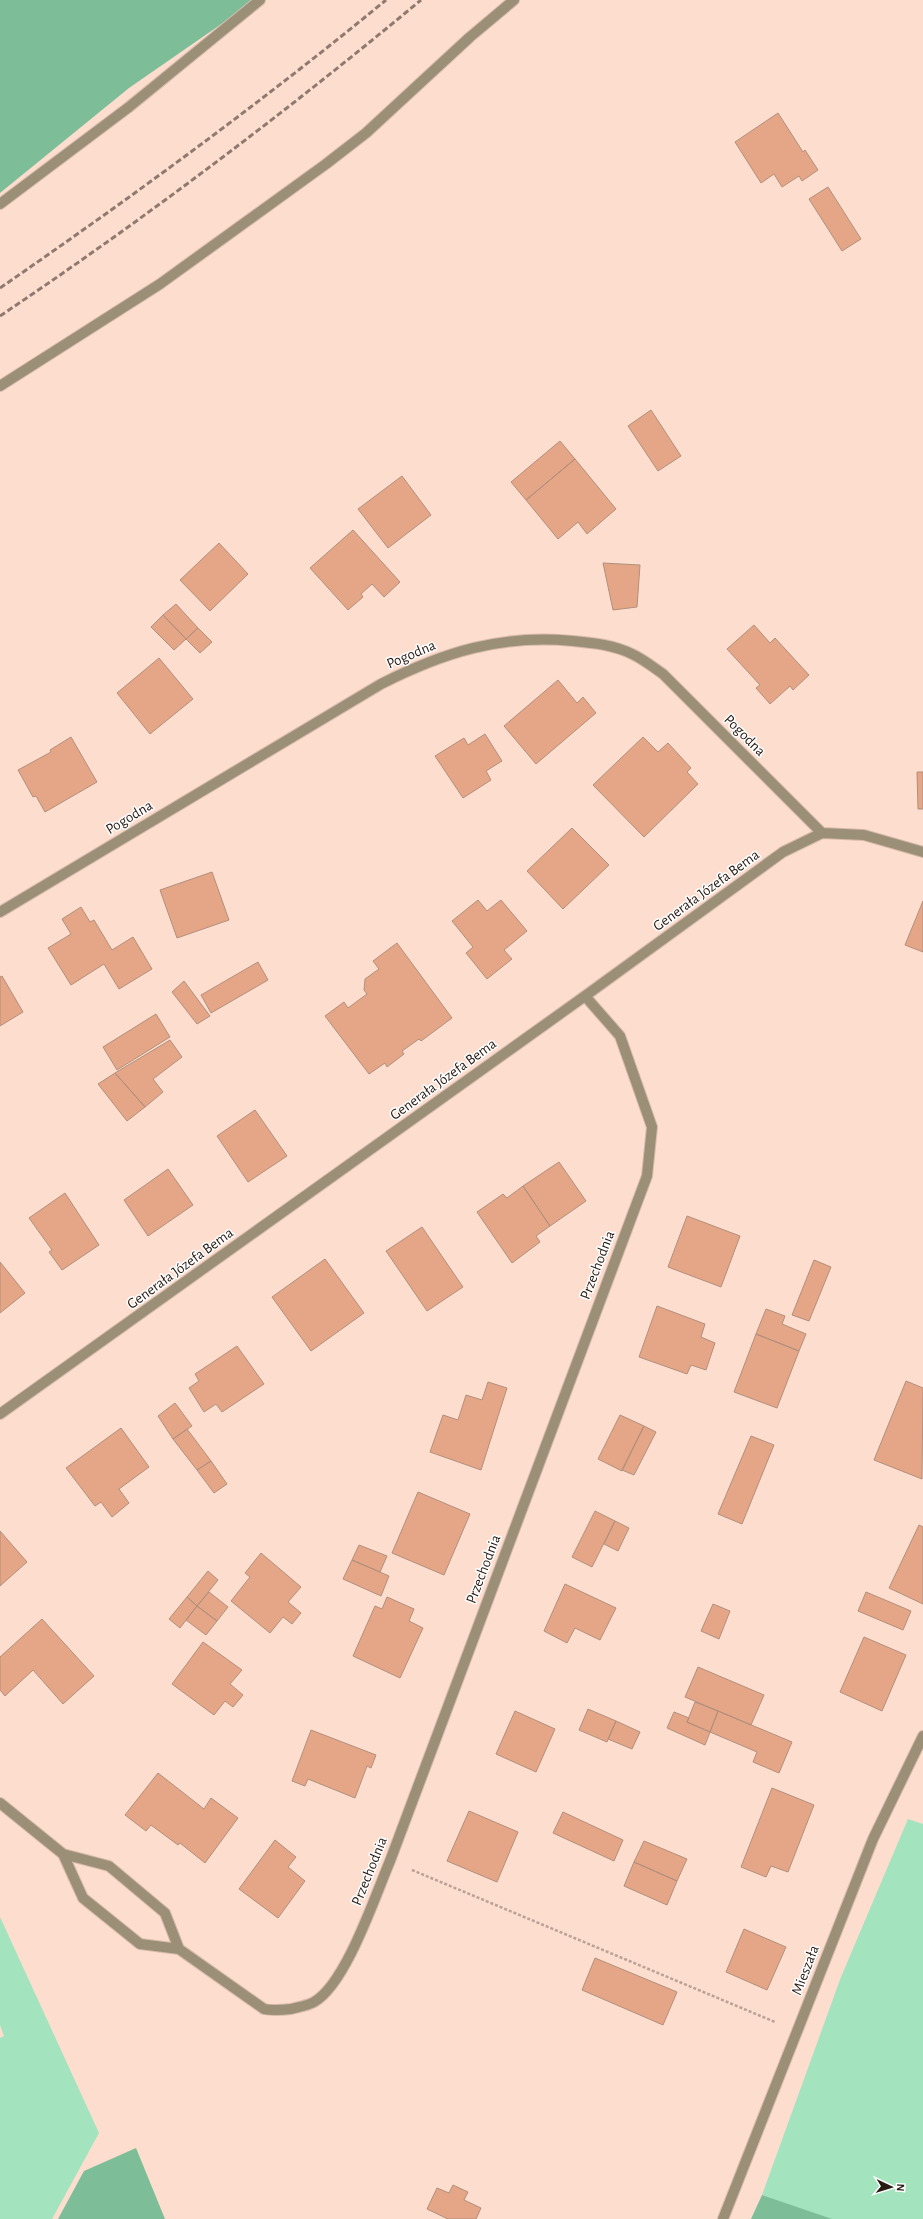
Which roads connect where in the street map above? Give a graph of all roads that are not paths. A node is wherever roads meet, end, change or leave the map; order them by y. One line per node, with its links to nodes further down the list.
1 (260, 0): 3 (street)
2 (514, 0): 4 (street)
3 (0, 204)
4 (0, 386)
5 (822, 832): 6 (street); 7 (street, Pogodna); 8 (street, Generała Józefa Bema)
6 (923, 852)
7 (0, 912)
8 (585, 996): 9 (street, Generała Józefa Bema); 13 (street, Przechodnia)
9 (0, 1414)
10 (923, 1736): 14 (street, Mieszała)
11 (0, 1803): 12 (street, Przechodnia)
12 (62, 1854): 13 (street, Przechodnia); 13 (street, Przechodnia)
13 (180, 1949)
14 (723, 2219)

